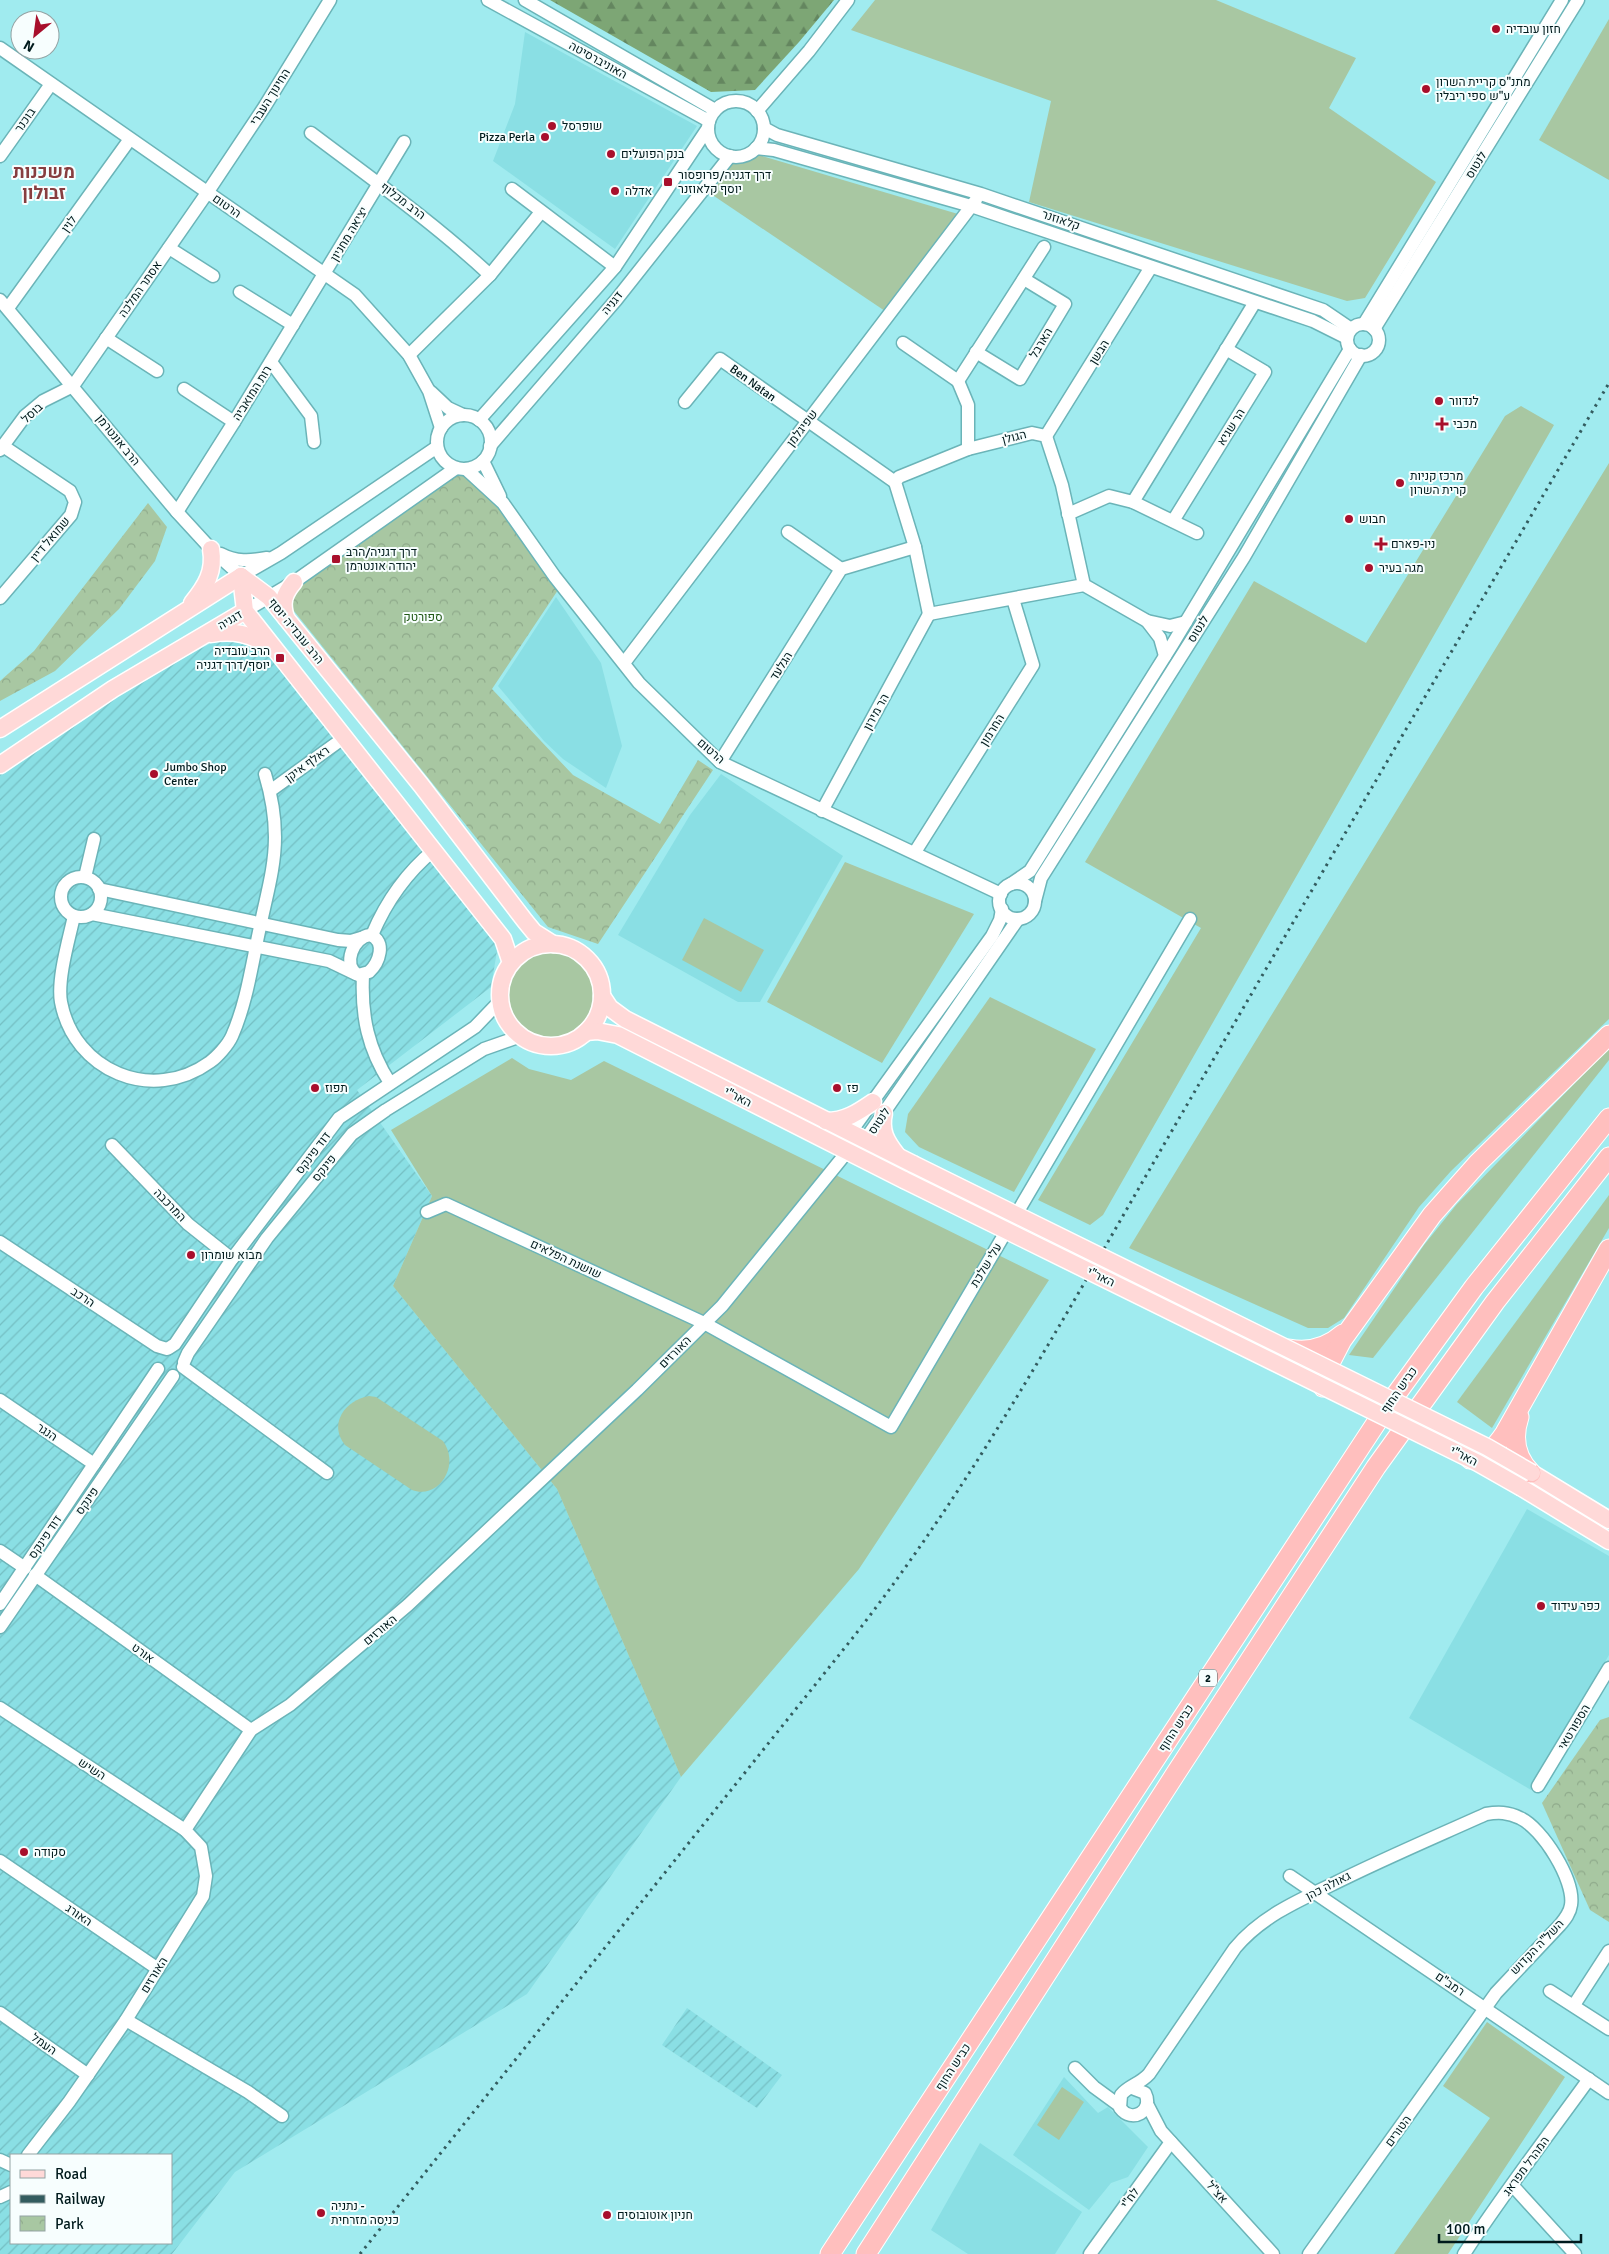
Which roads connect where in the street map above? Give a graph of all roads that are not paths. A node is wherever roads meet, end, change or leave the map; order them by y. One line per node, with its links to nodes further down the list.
1 (330, 0): 20 (street, החינוך העברי)
2 (488, 0): 10 (street, האוניברסיטה)
3 (525, 0): 10 (street, האוניברסיטה)
4 (848, 0): 9 (street)
5 (1562, 0): 36 (street, לנטוס)
6 (1578, 0): 36 (street, לנטוס)
7 (0, 48): 8 (street, הרטום)
8 (50, 84): 13 (street, הרטום); 16 (street, בוכנר)
9 (757, 111): 10 (street); 11 (street)
10 (710, 120): 17 (street); 26 (street, דגניה)
11 (764, 128): 15 (street); 21 (street, קלאוזנר)
12 (311, 133): 18 (street, הרב מכלוף)
13 (130, 139): 20 (street, הרטום); 34 (street, לוין)
14 (404, 142): 18 (street, יציאה מחניון)
15 (756, 148): 17 (street); 22 (street, קלאוזנר)
16 (0, 156)
17 (730, 156): 57 (street, דגניה)
18 (380, 184): 28 (street, יציאה מחניון); 29 (street, הרב מכלוף)
19 (512, 189): 23 (street)
20 (208, 192): 25 (street, אסתר המלכה); 28 (street, הרטום)
21 (981, 194): 22 (street, שפיגלמן); 39 (street, קלאוזנר)
22 (971, 206): 27 (street, קלאוזנר); 53 (street, שפיגלמן)
23 (541, 212): 26 (street); 29 (street)
24 (1044, 247): 31 (street)
25 (169, 248): 30 (street); 37 (street, אסתר המלכה)
26 (614, 266): 51 (street, דגניה)
27 (1150, 267): 33 (street, קלאוזנר); 55 (street, הבשן)
28 (325, 274): 35 (street, רות המואביה); 42 (street, הרטום)
29 (490, 275): 42 (street)
30 (213, 276)
31 (1024, 279): 41 (street); 41 (street, הארבל)
32 (240, 292): 35 (street)
33 (1255, 302): 39 (street, קלאוזנר); 40 (street)
34 (4, 304): 46 (street, הרב אונטרמן)
35 (293, 325): 43 (street, רות המואביה)
36 (1369, 327): 39 (street); 39 (street)
37 (106, 338): 44 (street); 46 (street, אסתר המלכה)
38 (903, 343): 45 (street)
39 (1352, 343): 86 (street, לנטוס); 105 (street, לנטוס)
40 (1226, 349): 64 (street); 68 (street, הר שגיא)
41 (976, 352): 45 (street)
42 (408, 355): 48 (street, הרטום)
43 (271, 362): 52 (street, רות המואביה); 56 (street)
44 (157, 372)
45 (958, 381): 60 (street)
46 (73, 386): 59 (street, בוסל); 66 (street, הרב אונטרמן)
47 (184, 389): 52 (street)
48 (429, 391): 50 (street, הרטום); 54 (street, הרטום)
49 (685, 402): 53 (street, Ben Natan)
50 (463, 415): 51 (street); 54 (street)
51 (479, 420): 57 (street)
52 (234, 422): 66 (street, רות המואביה)
53 (807, 422): 63 (street); 90 (street, שפיגלמן)
54 (441, 428): 58 (street)
55 (1046, 436): 60 (street, הגולן); 67 (street)
56 (314, 442)
57 (490, 446): 61 (street)
58 (437, 447): 62 (street); 73 (street)
59 (2, 448): 79 (street, שמואל דיין)
60 (968, 449): 63 (street, הגולן)
61 (483, 461): 62 (street); 65 (street, הרטום)
62 (461, 469): 65 (street, הרטום); 76 (street, דגניה)
63 (895, 482): 71 (street)
64 (1133, 502): 67 (street); 68 (street)
65 (503, 503): 90 (street, הרטום)
66 (177, 512): 72 (street, הרב אונטרמן)
67 (1068, 514): 77 (street)
68 (1173, 521): 70 (street)
69 (788, 532): 74 (street)
70 (1197, 533)
71 (915, 547): 74 (street); 83 (street)
72 (211, 549): 73 (street); 75 (street, הרב אונטרמן); 81 (main road)
73 (281, 553): 75 (street)
74 (841, 569): 93 (street, הגלעד)
75 (241, 576): 78 (main road, הרב עובדיה יוסף); 81 (main road); 82 (main road)
76 (294, 582): 78 (street, דגניה); 84 (main road)
77 (1084, 585): 80 (street); 85 (street)
78 (269, 597): 82 (street, דגניה); 84 (main road, הרב עובדיה יוסף)
79 (0, 598)
80 (1013, 599): 83 (street); 100 (street, החרמון)
81 (186, 611): 91 (main road)
82 (245, 611): 87 (main road, דגניה); 88 (main road)
83 (929, 614): 97 (street, הר מירון)
84 (286, 618): 113 (main road, הרב עובדיה יוסף)
85 (1146, 621): 86 (street); 89 (street)
86 (1186, 622): 89 (street, לנטוס)
87 (202, 636): 88 (main road); 94 (main road, דגניה)
88 (276, 650): 92 (main road)
89 (1165, 656): 102 (street, לנטוס)
90 (624, 662): 93 (street, הרטום)
91 (0, 729)
92 (345, 737): 96 (street, ראלף איקן); 99 (main road)
93 (720, 762): 97 (street, הרטום)
94 (0, 765)
95 (265, 774): 96 (street)
96 (270, 791): 111 (street)
97 (822, 811): 100 (street, הרטום)
98 (94, 839): 101 (street)
99 (434, 850): 112 (street); 115 (main road)
100 (915, 852): 104 (street, הרטום)
101 (84, 877): 103 (street); 108 (street)
102 (1011, 884): 104 (street); 105 (street)
103 (99, 889): 107 (street); 111 (street)
104 (1001, 894): 106 (street)
105 (1035, 901): 109 (street)
106 (1002, 909): 109 (street); 123 (street, לנטוס)
107 (92, 914): 108 (street); 114 (street)
108 (74, 916): 114 (street)
109 (1018, 919): 123 (street, לנטוס)
110 (1190, 919): 136 (street, עלי שלכת)
111 (260, 924): 112 (street); 114 (street)
112 (366, 937): 116 (street); 116 (street)
113 (553, 944): 115 (main road); 117 (main road)
114 (256, 946): 116 (street)
115 (510, 963): 118 (main road)
116 (360, 975): 122 (street)
117 (602, 996): 119 (main road); 125 (main road, האר"י)
118 (500, 1001): 121 (main road); 122 (street, דוד פינקס)
119 (586, 1032): 121 (main road); 129 (main road, האר"י)
120 (1609, 1035): 137 (highway)
121 (521, 1036): 140 (street, פינקס)
122 (390, 1084): 135 (street, דוד פינקס)
123 (878, 1107): 125 (main road); 126 (street, לנטוס); 127 (street, לנטוס); 131 (main road)
124 (1609, 1118): 190 (highway, כביש החוף / 2)
125 (826, 1120): 126 (main road, האר"י)
126 (850, 1133): 127 (main road, האר"י); 129 (street, לנטוס)
127 (865, 1140): 129 (street, לנטוס); 131 (main road, האר"י)
128 (112, 1145): 135 (street, המרכבה)
129 (847, 1152): 136 (street, האורזים); 143 (main road, האר"י, bridge)
130 (1609, 1157): 191 (highway, כביש החוף / 2)
131 (906, 1160): 139 (main road, האר"י, bridge)
132 (427, 1212): 136 (street, שושנת הפלאים)
133 (0, 1242): 138 (street, הרכב)
134 (1609, 1249): 144 (highway)
135 (232, 1259): 138 (street, דוד פינקס)
136 (704, 1323): 160 (street, האורזים)
137 (1353, 1324): 139 (highway); 143 (highway)
138 (168, 1349): 140 (street); 141 (street)
139 (1289, 1349): 143 (main road, האר"י, bridge)
140 (183, 1364): 142 (street); 149 (street)
141 (158, 1369): 142 (street); 148 (street, דוד פינקס)
142 (173, 1376): 155 (street, פינקס)
143 (1325, 1377): 146 (main road, האר"י, bridge); 147 (main road, האר"י, bridge)
144 (1525, 1399): 146 (highway); 150 (highway)
145 (0, 1400): 148 (street, הנגר)
146 (1491, 1449): 147 (highway); 150 (main road, האר"י, bridge)
147 (1470, 1458): 150 (main road, האר"י, bridge)
148 (94, 1464): 154 (street, דוד פינקס)
149 (327, 1474)
150 (1529, 1478): 151 (main road, האר"י); 152 (main road, האר"י)
151 (1609, 1520)
152 (1609, 1541)
153 (0, 1551): 154 (street)
154 (24, 1568): 156 (street, דוד פינקס)
155 (35, 1575): 157 (street, פינקס); 160 (street, אורט)
156 (0, 1604)
157 (0, 1627)
158 (1609, 1668): 161 (street, הספורטאי)
159 (0, 1708): 162 (street, השיש)
160 (251, 1730): 162 (street, האורזים)
161 (1538, 1786)
162 (185, 1830): 168 (street, האורזים)
163 (1553, 1854): 166 (street, גאולה כהן); 171 (street, השל"ה הקדוש)
164 (0, 1861): 168 (street, האורג)
165 (1290, 1876): 166 (street, רמב"ם)
166 (1314, 1893): 171 (street, רמב"ם); 175 (street, גאולה כהן)
167 (1609, 1951): 170 (street)
168 (158, 1969): 173 (street, האורזים)
169 (1550, 1991): 170 (street)
170 (1574, 2005): 174 (street)
171 (1486, 2009): 178 (street, רמב"ם); 194 (street, הטורים)
172 (0, 2013): 177 (street, העמל)
173 (126, 2020): 177 (street, האורזים); 184 (street)
174 (1609, 2029)
175 (1153, 2067): 179 (street, גאולה כהן); 182 (street, גאולה כהן)
176 (1075, 2068): 180 (street)
177 (88, 2075): 188 (street, האורזים)
178 (1589, 2079): 181 (street, רמב"ם); 189 (street, המהרל מפראג)
179 (1128, 2089): 180 (street); 182 (street); 183 (street)
180 (1102, 2092): 183 (street)
181 (1609, 2093)
182 (1147, 2101): 185 (street); 186 (street, אצ"ל)
183 (1120, 2106): 185 (street)
184 (282, 2116)
185 (1132, 2116): 186 (street, אצ"ל)
186 (1161, 2130): 187 (street, אצ"ל)
187 (1171, 2142): 192 (street, לח"י); 193 (street, אצ"ל)
188 (29, 2154)
189 (1513, 2186): 195 (street, המהרל מפראג); 196 (street)
190 (830, 2254)
191 (866, 2254)
192 (1090, 2254)
193 (1273, 2254)
194 (1309, 2254)
195 (1464, 2254)
196 (1575, 2254)

